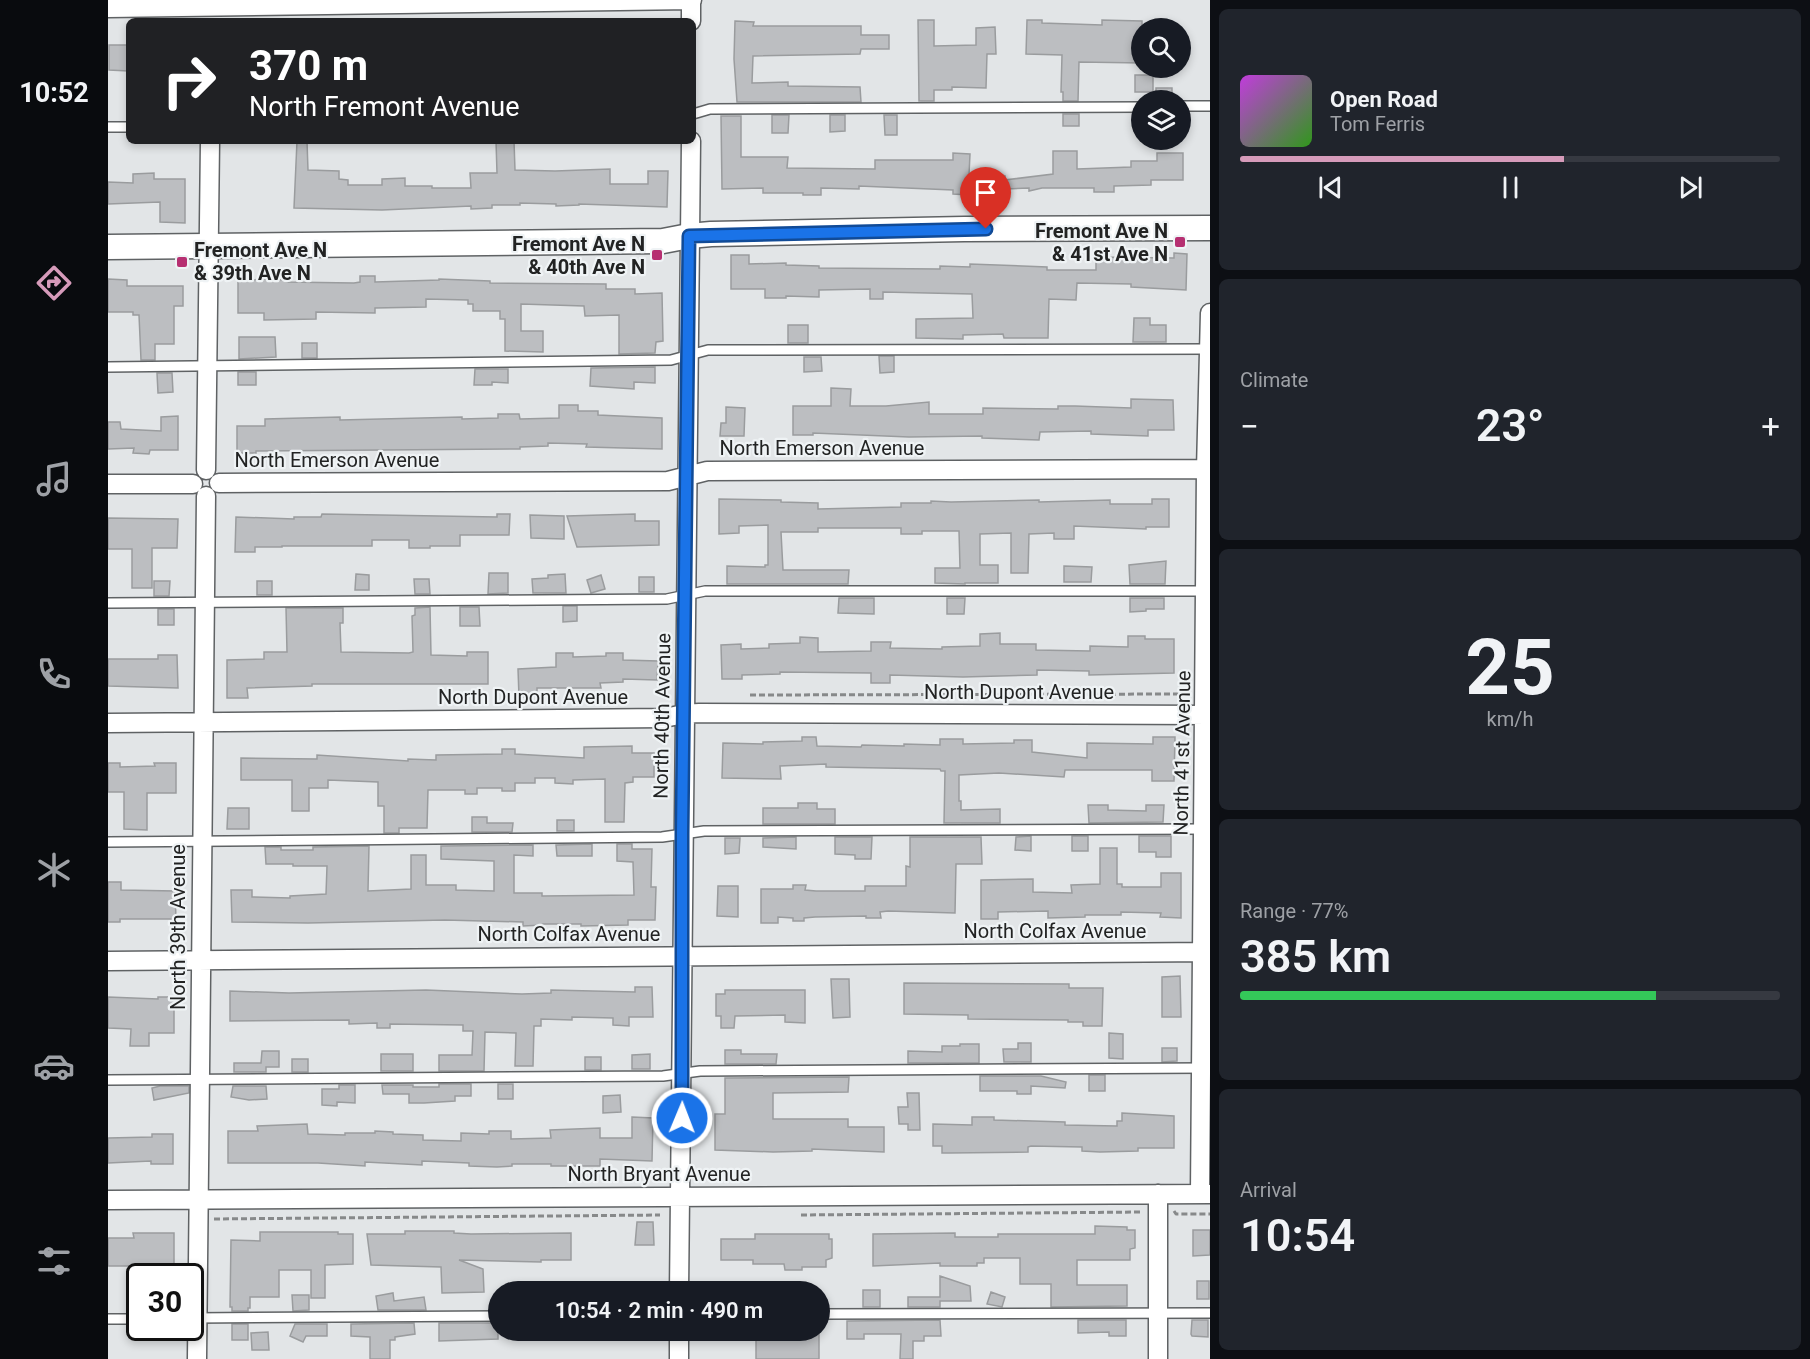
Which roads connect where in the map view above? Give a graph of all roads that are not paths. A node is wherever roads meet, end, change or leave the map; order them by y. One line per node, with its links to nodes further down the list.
1 (691, 0): 3 (street); 4 (street)
2 (108, 8): 3 (street)
3 (211, 9)
4 (691, 18)
5 (1191, 106): 6 (lane)
6 (1210, 106)
7 (1131, 107): 8 (lane)
8 (696, 113)
9 (108, 127): 10 (lane)
10 (126, 127)
11 (210, 144): 15 (street)
12 (691, 144): 14 (street, North 40th Avenue)
13 (1210, 228): 14 (street)
14 (689, 236): 15 (street); 19 (street, North 40th Avenue)
15 (208, 246): 16 (street); 20 (street)
16 (108, 247)
17 (1210, 313): 18 (street, North 41st Avenue)
18 (1210, 349): 19 (lane); 22 (street, North 41st Avenue)
19 (688, 355): 20 (lane); 24 (street, North 40th Avenue)
20 (207, 365): 21 (lane); 23 (street)
21 (108, 367)
22 (1208, 469): 24 (street, North Emerson Avenue); 28 (street, North 41st Avenue)
23 (206, 470): 25 (street); 27 (street)
24 (687, 476): 25 (street, North Emerson Avenue); 29 (street, North 40th Avenue)
25 (219, 483): 27 (street)
26 (108, 484): 27 (street)
27 (199, 490): 30 (street, North 39th Avenue)
28 (1206, 591): 29 (lane); 32 (street, North 41st Avenue)
29 (686, 595): 30 (lane); 33 (street, North 40th Avenue)
30 (203, 602): 31 (lane); 35 (street, North 39th Avenue)
31 (108, 603)
32 (1208, 666): 34 (street, North 41st Avenue)
33 (684, 714): 34 (street, North Dupont Avenue); 35 (street, North Dupont Avenue); 38 (street, North 40th Avenue)
34 (1207, 715): 37 (street, North 41st Avenue)
35 (202, 722): 36 (street, North Dupont Avenue); 40 (street, North 39th Avenue)
36 (108, 723)
37 (1207, 829): 38 (lane); 41 (street, North 41st Avenue)
38 (682, 834): 40 (lane); 42 (street, North 40th Avenue)
39 (108, 842): 40 (lane)
40 (201, 842): 43 (street, North 39th Avenue)
41 (1206, 952): 42 (street, North Colfax Avenue); 45 (street, North 41st Avenue)
42 (682, 956): 43 (street, North Colfax Avenue); 46 (street, North 40th Avenue)
43 (200, 960): 44 (street, North Colfax Avenue); 47 (street, North 39th Avenue)
44 (108, 961)
45 (1205, 1068): 46 (lane); 50 (street, North 41st Avenue)
46 (682, 1074): 47 (lane); 51 (street, North 40th Avenue)
47 (200, 1079): 48 (lane); 52 (street, North 39th Avenue)
48 (108, 1080)
49 (1158, 1194): 50 (street, North Bryant Avenue); 51 (street, North Bryant Avenue); 56 (street)
50 (1205, 1194)
51 (680, 1196): 52 (street, North Bryant Avenue); 55 (street, North 40th Avenue)
52 (200, 1199): 53 (street, North Bryant Avenue); 54 (street, North 39th Avenue)
53 (108, 1200)
54 (197, 1263)
55 (679, 1281)
56 (1159, 1313): 57 (lane); 58 (lane); 67 (street)
57 (1210, 1313)
58 (830, 1314)
59 (488, 1316): 60 (lane)
60 (204, 1318)
61 (108, 1319): 62 (lane)
62 (126, 1319)
63 (196, 1341): 65 (street, North 39th Avenue)
64 (679, 1341): 66 (street)
65 (197, 1359)
66 (679, 1359)
67 (1158, 1359)

